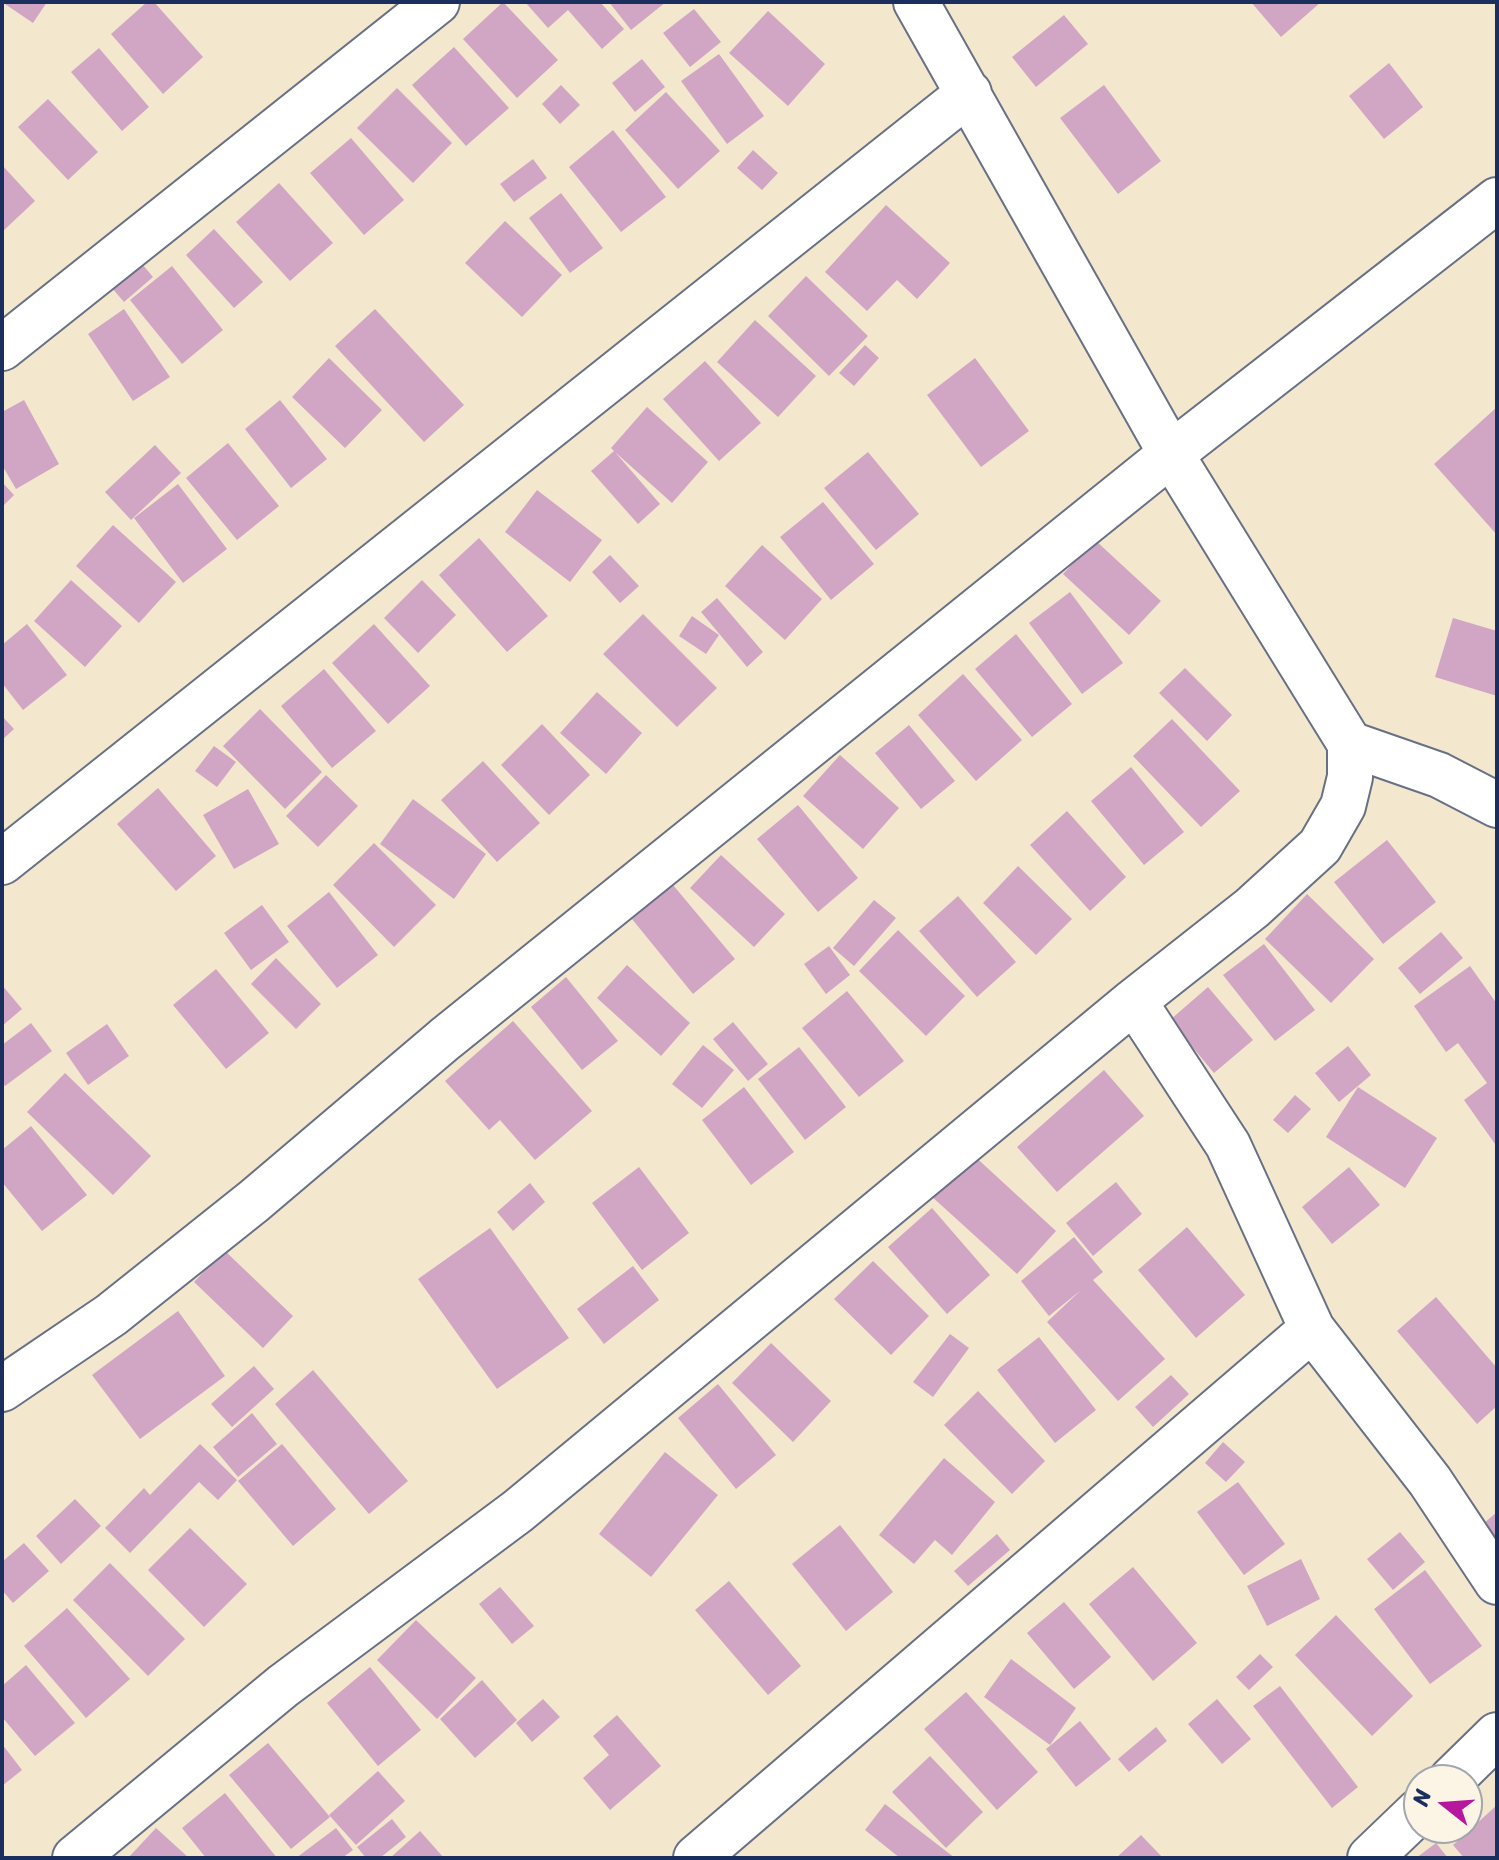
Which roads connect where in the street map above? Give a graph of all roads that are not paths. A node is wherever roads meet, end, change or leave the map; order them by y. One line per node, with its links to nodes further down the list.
1 (437, 2): 5 (street)
2 (916, 2): 3 (street)
3 (969, 93): 6 (street); 9 (street)
4 (1497, 200): 6 (street)
5 (2, 348)
6 (1171, 454): 7 (street); 12 (street)
7 (1350, 744): 8 (street); 10 (street)
8 (1497, 805)
9 (2, 862)
10 (1134, 1001): 11 (street); 17 (street)
11 (1312, 1329): 13 (street); 18 (street)
12 (2, 1389)
13 (1497, 1582)
14 (1497, 1735): 15 (street)
15 (1467, 1764)
16 (1403, 1826): 19 (street)
17 (75, 1858)
18 (696, 1858)
19 (1370, 1858)

